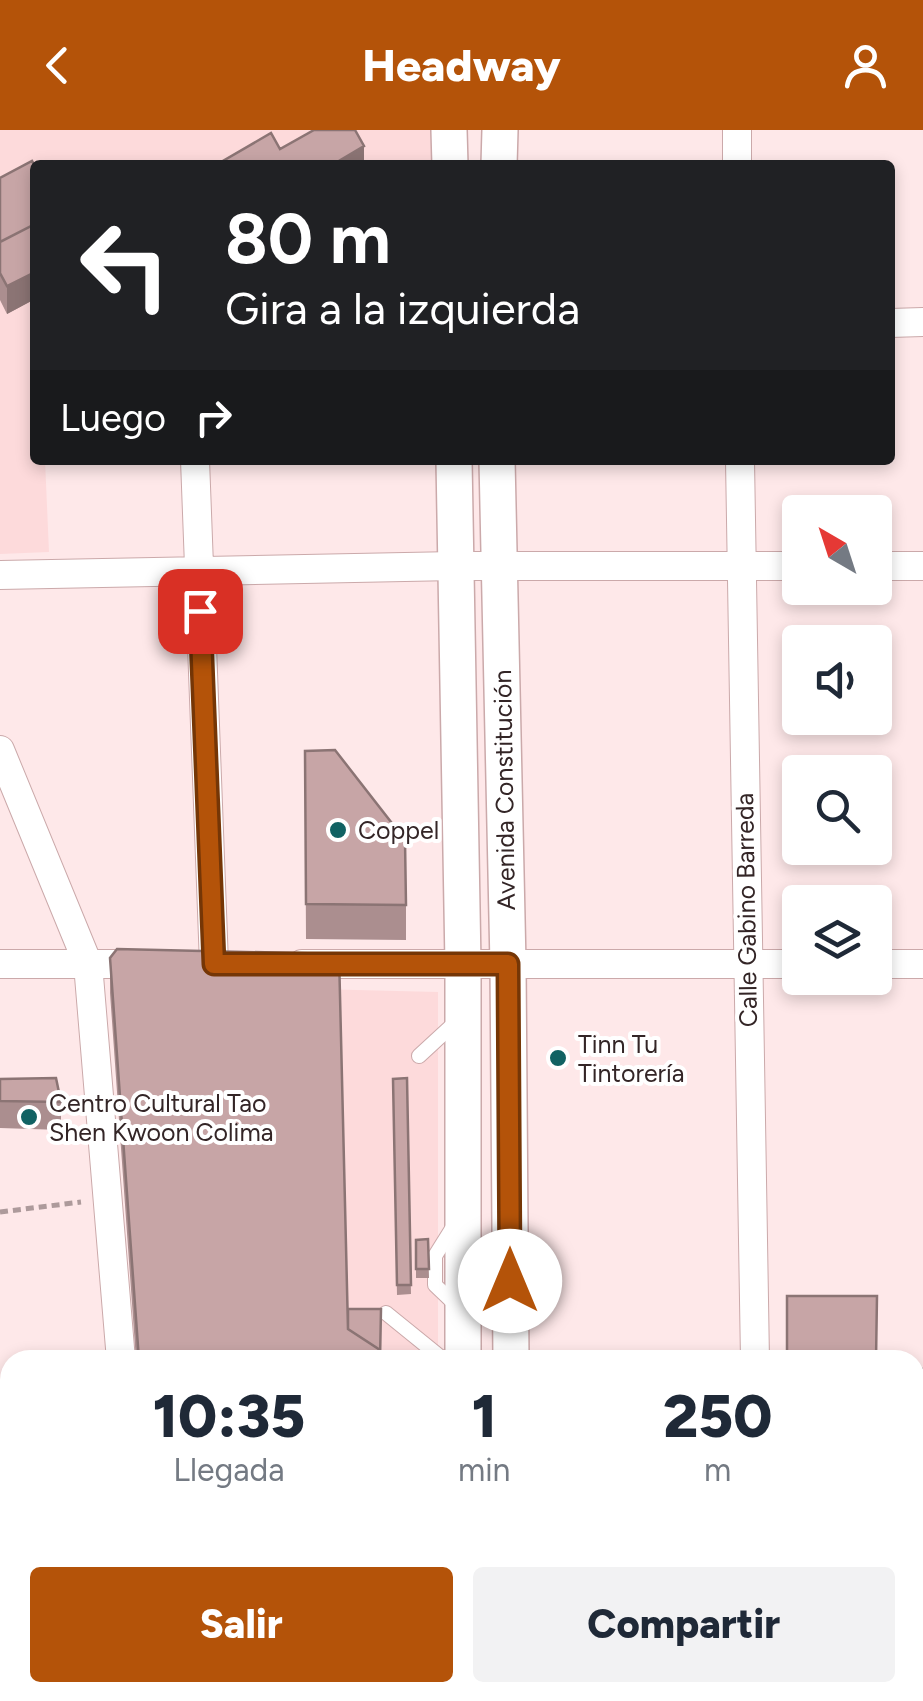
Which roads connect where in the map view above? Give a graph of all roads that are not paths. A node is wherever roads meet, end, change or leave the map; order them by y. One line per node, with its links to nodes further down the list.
1 (449, 130): 4 (street)
2 (500, 130): 5 (street)
3 (737, 130): 6 (street)
4 (450, 160)
5 (500, 160)
6 (737, 160)
7 (923, 322): 8 (street)
8 (895, 323)
9 (195, 465): 19 (street)
10 (454, 465): 13 (street, Avenida Constitución)
11 (497, 465): 14 (street, Avenida Constitución)
12 (740, 465): 15 (street, Calle Gabino Barreda)
13 (456, 566): 14 (street); 19 (street); 25 (street, Avenida Constitución)
14 (498, 566): 15 (street); 26 (street, Avenida Constitución)
15 (742, 566): 16 (street); 27 (street, Calle Gabino Barreda)
16 (782, 566)
17 (892, 566): 18 (street)
18 (923, 566)
19 (199, 572): 20 (street); 23 (street)
20 (0, 575)
21 (0, 750): 23 (street)
22 (0, 964): 23 (street)
23 (88, 964): 34 (street)
24 (271, 964): 25 (street)
25 (462, 964): 26 (street); 31 (street, Avenida Constitución)
26 (508, 964): 27 (street); 37 (street, Avenida Constitución)
27 (746, 964): 28 (street); 38 (street, Calle Gabino Barreda)
28 (782, 964)
29 (892, 964): 30 (street)
30 (923, 964)
31 (462, 1016): 32 (lane); 36 (street, Avenida Constitución)
32 (419, 1056)
33 (386, 1313): 35 (lane)
34 (120, 1350)
35 (432, 1350)
36 (463, 1350)
37 (511, 1350)
38 (756, 1350)

